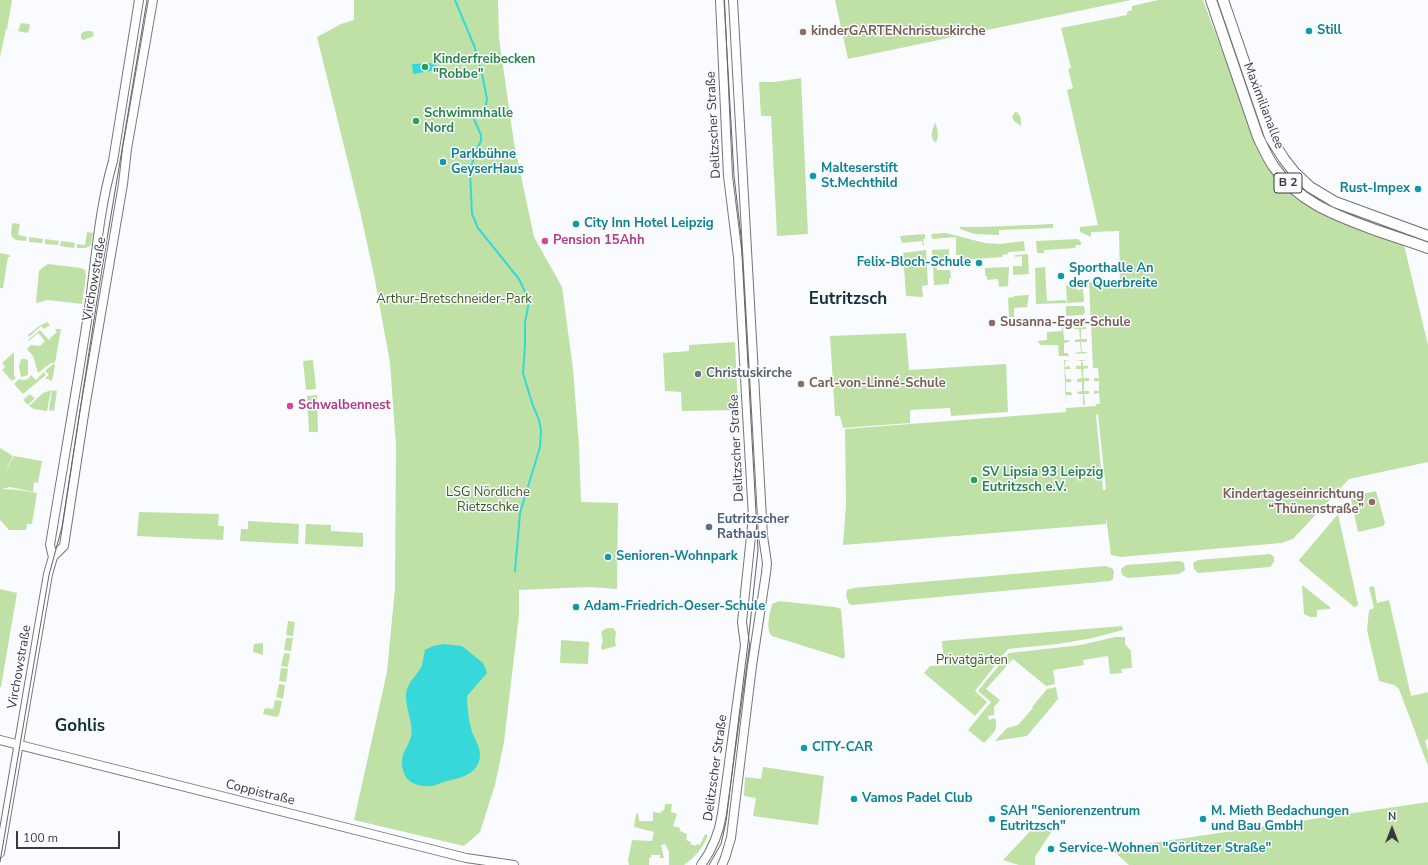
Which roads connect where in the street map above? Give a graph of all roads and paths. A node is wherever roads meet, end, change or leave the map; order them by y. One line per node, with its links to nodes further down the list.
1 (139, 0): 9 (main road, Virchowstraße)
2 (152, 0): 9 (main road, Virchowstraße)
3 (720, 0): 14 (main road, Delitzscher Straße)
4 (733, 0): 15 (main road, Delitzscher Straße)
5 (1211, 0): 8 (highway, Maximilianallee / B 2)
6 (1223, 0): 7 (highway, Maximilianallee / B 2)
7 (1428, 236)
8 (1428, 248)
9 (53, 557): 11 (main road, Virchowstraße)
10 (0, 740): 11 (main road, Coppistraße)
11 (18, 745): 12 (main road, Virchowstraße); 13 (main road, Coppistraße)
12 (0, 853)
13 (514, 865)
14 (701, 865)
15 (722, 865)

